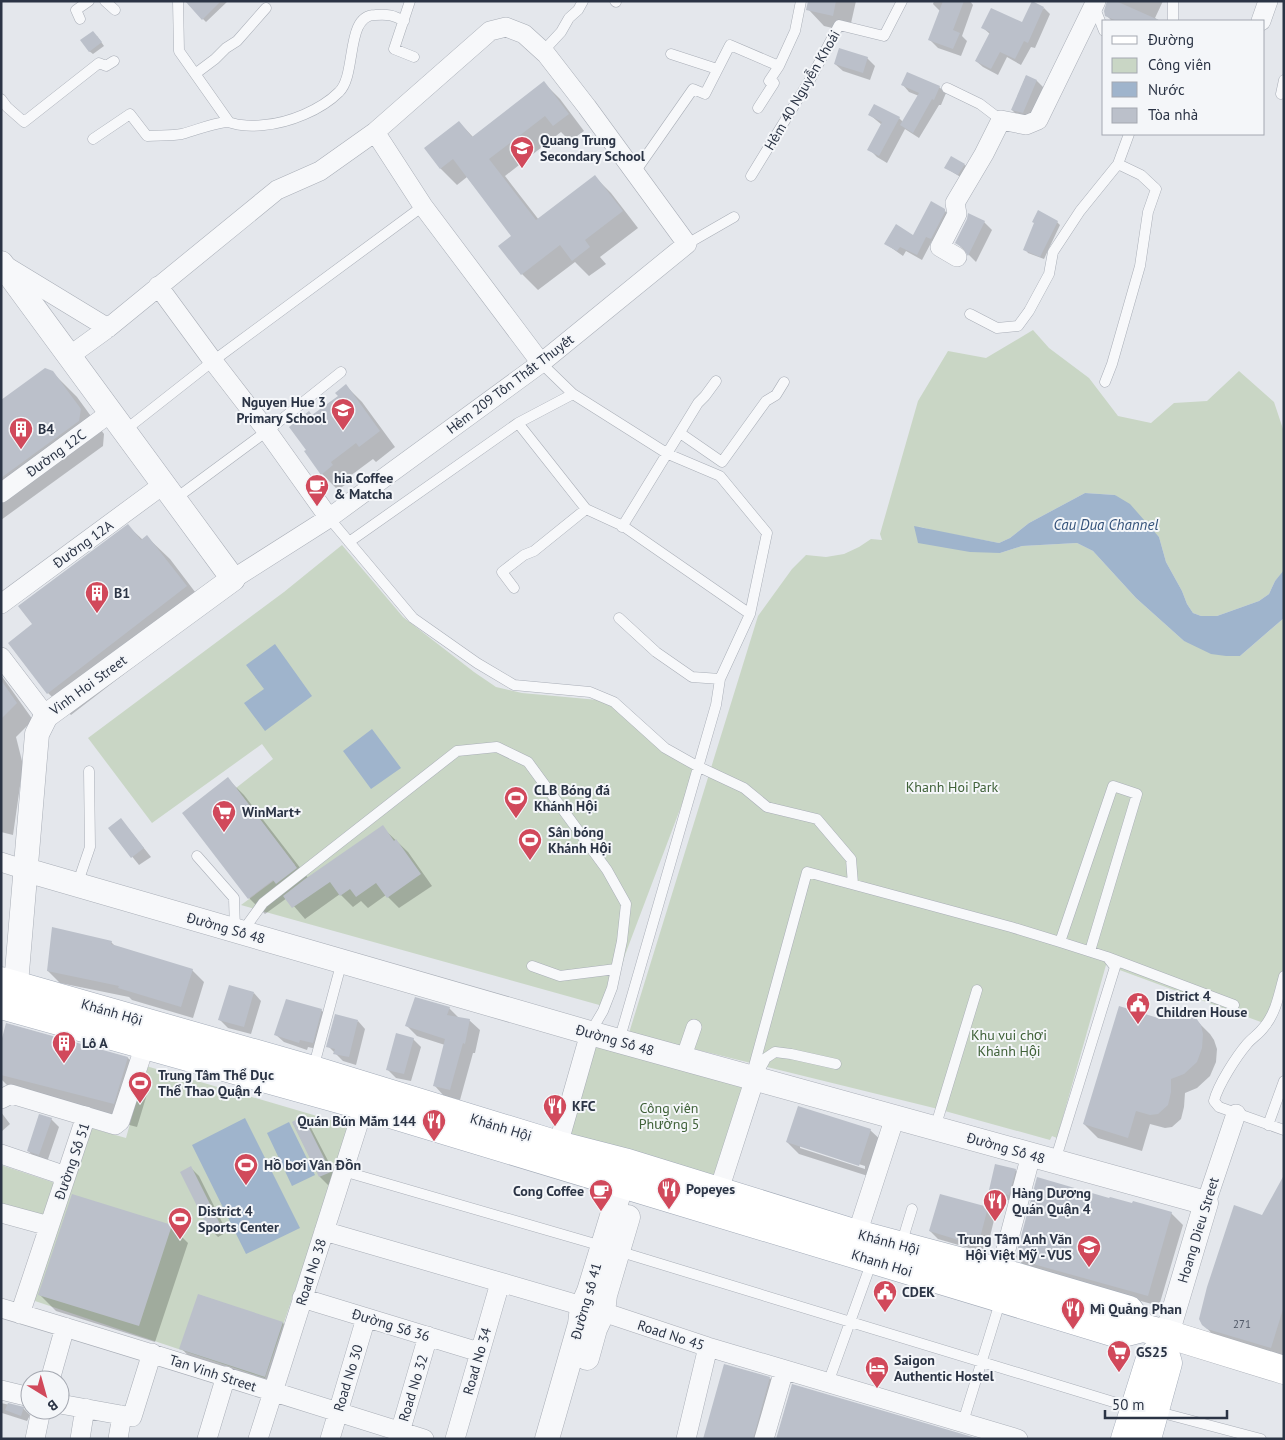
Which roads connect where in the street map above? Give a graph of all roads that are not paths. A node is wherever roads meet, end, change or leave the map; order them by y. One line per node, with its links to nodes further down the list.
1 (89, 1): 13 (lane)
2 (105, 1): 12 (lane)
3 (178, 1): 24 (lane)
4 (410, 1): 16 (lane)
5 (583, 1): 18 (lane)
6 (801, 1): 22 (lane)
7 (902, 1): 37 (lane, Hẻm 40 Nguyễn Khoái)
8 (1173, 1): 14 (lane)
9 (1268, 1): 15 (street)
10 (1095, 4): 17 (lane); 30 (street)
11 (266, 8): 24 (lane)
12 (115, 10)
13 (80, 19)
14 (1173, 20)
15 (1261, 20)
16 (404, 21): 20 (lane); 31 (lane)
17 (1102, 25)
18 (546, 54): 32 (street); 36 (street)
19 (671, 54): 23 (lane)
20 (414, 57)
21 (114, 61): 28 (lane)
22 (779, 66): 23 (lane); 29 (lane)
23 (717, 69): 36 (lane)
24 (195, 74): 31 (lane)
25 (1284, 80): 27 (lane)
26 (948, 88): 30 (lane)
27 (1281, 94)
28 (1, 99)
29 (758, 108)
30 (1001, 120): 41 (street)
31 (229, 122): 34 (lane)
32 (374, 132): 38 (street); 43 (street)
33 (1129, 135): 35 (lane)
34 (93, 139)
35 (1118, 164): 44 (lane); 52 (lane)
36 (635, 172): 40 (street)
37 (751, 176)
38 (423, 206): 47 (lane); 48 (street)
39 (734, 216): 40 (lane)
40 (687, 244): 48 (street, Hẻm 209 Tôn Thất Thuyết)
41 (957, 257)
42 (1, 264): 45 (street); 46 (street)
43 (158, 286): 45 (street); 47 (street)
44 (970, 314)
45 (108, 328): 46 (street)
46 (68, 357): 54 (street)
47 (213, 361): 56 (street); 57 (lane)
48 (541, 363): 53 (lane); 63 (street, Hẻm 209 Tôn Thất Thuyết)
49 (341, 372): 56 (lane)
50 (716, 381): 58 (lane)
51 (784, 382): 58 (lane)
52 (1105, 382)
53 (572, 394): 55 (lane); 59 (lane)
54 (110, 413): 57 (street); 61 (street, Đường 12C)
55 (518, 423): 62 (lane); 65 (lane)
56 (267, 431): 60 (lane); 63 (street)
57 (124, 432): 60 (street)
58 (680, 433): 59 (lane)
59 (668, 454): 64 (lane); 69 (lane)
60 (169, 492): 66 (street); 68 (street, Đường 12A)
61 (1, 493)
62 (586, 509): 64 (lane); 67 (lane)
63 (329, 518): 65 (lane); 66 (street, Vinh Hoi Street)
64 (622, 526): 69 (lane)
65 (349, 542): 74 (lane)
66 (233, 579): 73 (street, Vinh Hoi Street)
67 (514, 588)
68 (1, 604)
69 (750, 614): 72 (lane)
70 (620, 618): 72 (lane)
71 (1, 657): 73 (street)
72 (720, 679): 74 (lane)
73 (46, 716): 78 (street, Vinh Hoi Street)
74 (697, 766): 80 (lane); 94 (lane)
75 (89, 771): 79 (lane)
76 (197, 856): 81 (lane)
77 (1, 862): 78 (street)
78 (26, 870): 79 (street, Đường Số 48); 89 (street, Vinh Hoi Street)
79 (76, 884): 81 (street, Đường Số 48)
80 (853, 884): 82 (lane); 99 (lane)
81 (239, 931): 85 (street, Đường Số 48); 87 (lane)
82 (1060, 942): 83 (lane); 83 (lane)
83 (1090, 951): 84 (lane)
84 (1107, 958): 91 (lane); 112 (lane)
85 (342, 961): 93 (street, Đường Số 48); 98 (lane)
86 (532, 966): 87 (lane)
87 (616, 968): 93 (lane)
88 (1284, 976): 103 (lane)
89 (6, 990): 95 (main road, Khánh Hội); 98 (main road, Khánh Hội)
90 (977, 990): 107 (lane)
91 (1234, 1005)
92 (694, 1027): 96 (street)
93 (590, 1033): 94 (street, Đường Số 48); 109 (street)
94 (620, 1041): 96 (street, Đường Số 48)
95 (145, 1045): 102 (main road, Khánh Hội); 104 (street, Đường Số 51)
96 (683, 1059): 99 (street, Đường Số 48)
97 (836, 1064): 99 (lane)
98 (313, 1070): 109 (main road, Khánh Hội)
99 (753, 1078): 105 (street, Đường Số 48); 116 (street)
100 (1284, 1081): 106 (lane)
101 (6, 1097): 104 (street)
102 (364, 1106): 113 (street, Road No 38); 115 (main road, Khánh Hội)
103 (1236, 1114): 106 (lane); 117 (street, Hoang Dieu Street)
104 (86, 1116): 114 (street, Đường Số 51)
105 (896, 1117): 107 (street, Đường Số 48); 122 (street)
106 (1268, 1125): 108 (lane)
107 (935, 1128): 111 (street, Đường Số 48)
108 (1284, 1130)
109 (558, 1145): 115 (main road, Khánh Hội)
110 (1, 1154): 114 (street)
111 (1031, 1154): 112 (street, Đường Số 48); 127 (street)
112 (1056, 1161): 117 (street, Đường Số 48)
113 (344, 1171): 121 (street, Road No 38); 124 (lane)
114 (66, 1176): 120 (street, Đường Số 51)
115 (633, 1176): 116 (main road, Khánh Hội); 124 (street, Đường số 41); 125 (main road, Khanh Hoi)
116 (719, 1190): 122 (main road, Khánh Hội)
117 (1206, 1203): 136 (street, Hoang Dieu Street)
118 (912, 1209): 123 (lane)
119 (1, 1213): 120 (street)
120 (49, 1226): 131 (street, Đường Số 51)
121 (324, 1231): 126 (street, Road No 45); 128 (street, Road No 38)
122 (857, 1234): 123 (main road, Khánh Hội)
123 (901, 1246): 127 (main road, Khánh Hội)
124 (610, 1249): 130 (street, Đường số 41); 133 (lane)
125 (872, 1260): 127 (main road, Khanh Hoi); 133 (lane)
126 (500, 1283): 130 (street, Road No 45); 138 (street, Road No 34)
127 (1001, 1285): 136 (main road, Khanh Hoi); 140 (lane)
128 (302, 1298): 132 (street, Đường Số 36); 147 (street, Road No 38)
129 (1, 1308): 131 (street, Tan Vinh Street)
130 (592, 1310): 137 (street, Road No 45); 166 (street, Đường số 41); 167 (street, Đường số 41)
131 (20, 1314): 134 (street, Tan Vinh Street)
132 (366, 1318): 135 (street, Đường Số 36); 152 (street, Road No 30)
133 (850, 1322): 140 (lane); 145 (lane)
134 (65, 1327): 139 (street, Tan Vinh Street); 141 (street)
135 (428, 1336): 138 (street, Đường Số 36); 156 (street, Road No 32)
136 (1158, 1336): 143 (main road); 151 (main road, Hoang Dieu Street)
137 (708, 1347): 142 (street, Road No 45); 168 (street)
138 (479, 1352): 165 (street, Road No 34)
139 (152, 1353): 144 (street, Tan Vinh Street); 153 (street)
140 (981, 1362): 151 (lane); 155 (lane)
141 (53, 1370)
142 (784, 1370): 145 (street, Road No 45); 169 (street)
143 (1284, 1370)
144 (226, 1376): 147 (street, Tan Vinh Street); 161 (street)
145 (828, 1383): 155 (street, Road No 45)
146 (1, 1390): 148 (street)
147 (272, 1393): 152 (street, Tan Vinh Street); 162 (street, Road No 38)
148 (20, 1395)
149 (70, 1406): 150 (street)
150 (86, 1408): 153 (street); 159 (street)
151 (1144, 1410): 171 (main road, Hoang Dieu Street); 172 (main road, Hoang Dieu Street); 173 (lane)
152 (338, 1412): 156 (street, Tan Vinh Street); 163 (street, Road No 30)
153 (127, 1416): 160 (street)
154 (39, 1420): 158 (street)
155 (963, 1422): 157 (street, Road No 45)
156 (399, 1435): 164 (street, Tan Vinh Street)
157 (996, 1436): 170 (street, Road No 45)
158 (34, 1439)
159 (80, 1439)
160 (118, 1439)
161 (206, 1439)
162 (258, 1439)
163 (330, 1439)
164 (424, 1439)
165 (455, 1439)
166 (547, 1439)
167 (564, 1439)
168 (686, 1439)
169 (764, 1439)
170 (1018, 1439)
171 (1125, 1439)
172 (1147, 1439)
173 (1261, 1439)

